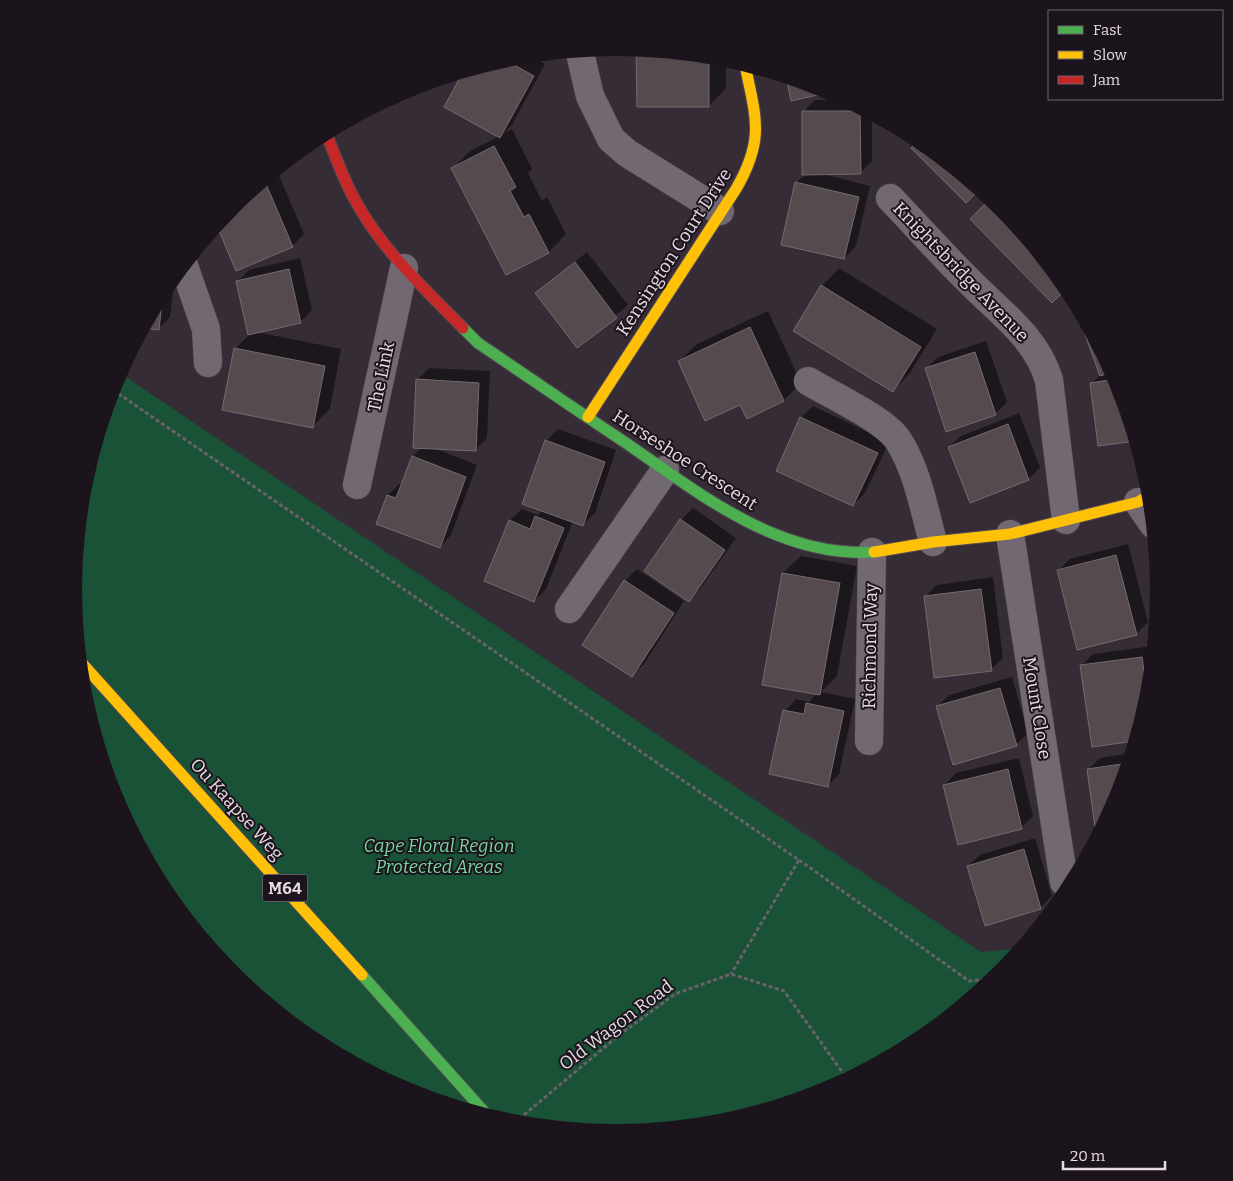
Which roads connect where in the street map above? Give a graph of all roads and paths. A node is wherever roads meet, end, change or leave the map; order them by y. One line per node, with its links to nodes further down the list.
1 (581, 57): 5 (street)
2 (747, 72): 5 (street, Kensington Court Drive)
3 (329, 140): 6 (street, Horseshoe Crescent)
4 (890, 198): 15 (street, Knightsbridge Avenue)
5 (720, 211): 11 (street, Kensington Court Drive)
6 (404, 268): 11 (street, Horseshoe Crescent); 13 (street, The Link)
7 (187, 274): 8 (street)
8 (208, 363)
9 (808, 381): 17 (street)
10 (120, 395): 22 (path)
11 (588, 418): 12 (street, Horseshoe Crescent)
12 (665, 470): 18 (street, Horseshoe Crescent); 19 (street)
13 (357, 485)
14 (1142, 499): 15 (street, Horseshoe Crescent)
15 (1066, 520): 16 (street, Horseshoe Crescent)
16 (1010, 534): 17 (street, Horseshoe Crescent); 23 (street, Mount Close)
17 (934, 542): 18 (street, Horseshoe Crescent)
18 (872, 552): 21 (street, Richmond Way)
19 (569, 609)
20 (89, 671): 27 (street, Ou Kaapse Weg / M64)
21 (868, 741)
22 (799, 860): 24 (path); 25 (path)
23 (1064, 882)
24 (730, 974): 26 (path); 28 (path, Old Wagon Road)
25 (982, 980)
26 (844, 1074)
27 (480, 1107)
28 (523, 1116)

